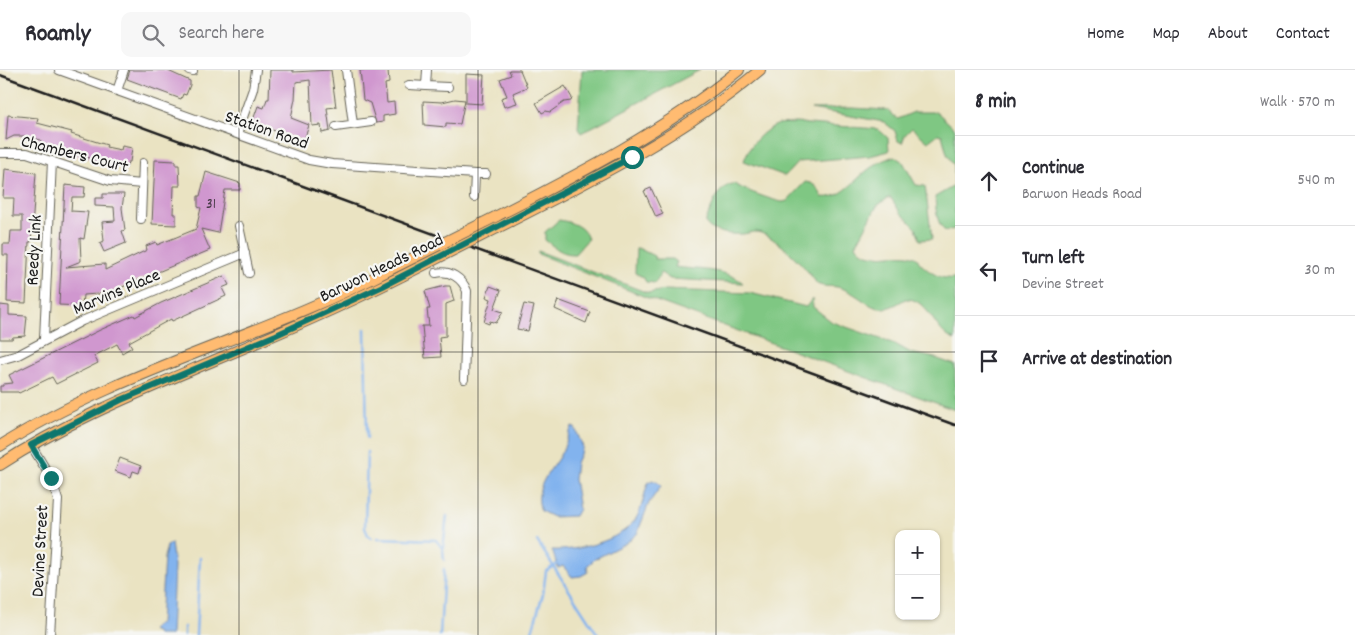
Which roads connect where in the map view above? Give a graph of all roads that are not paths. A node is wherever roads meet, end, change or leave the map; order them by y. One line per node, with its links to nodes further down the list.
1 (59, 70): 11 (street, Station Road)
2 (124, 70): 11 (street)
3 (256, 70): 15 (street)
4 (346, 70): 13 (street)
5 (427, 70): 9 (street)
6 (739, 70): 31 (main road, Barwon Heads Road, bridge)
7 (760, 70): 32 (main road, Barwon Heads Road, bridge)
8 (408, 85): 9 (street)
9 (426, 86): 10 (street)
10 (448, 88)
11 (117, 91): 15 (street, Station Road)
12 (371, 122): 13 (street)
13 (353, 124): 14 (street)
14 (336, 127)
15 (237, 134): 19 (street, Station Road)
16 (0, 153): 17 (street, Chambers Court)
17 (52, 161): 21 (street, Chambers Court); 28 (street, Reedy Link)
18 (143, 164): 21 (street, Chambers Court)
19 (475, 174): 20 (street, Station Road); 22 (street)
20 (486, 174)
21 (142, 184): 23 (street, Chambers Court)
22 (474, 197)
23 (141, 218)
24 (239, 226): 25 (street)
25 (245, 253): 27 (street); 28 (street, Marvins Place)
26 (436, 272): 30 (street)
27 (249, 273)
28 (44, 340): 29 (street, Marvins Place)
29 (0, 360)
30 (464, 378)
31 (1, 445): 32 (main road)
32 (31, 445): 33 (main road, Barwon Heads Road); 34 (street, Devine Street)
33 (0, 465)
34 (50, 635)

